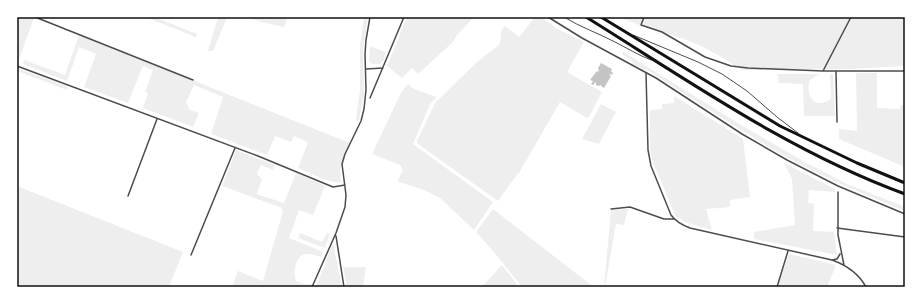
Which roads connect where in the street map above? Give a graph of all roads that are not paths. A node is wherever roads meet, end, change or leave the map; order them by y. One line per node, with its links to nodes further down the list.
1 (35, 17): 19 (street)
2 (370, 17): 14 (street)
3 (404, 17): 13 (street)
4 (548, 17): 18 (street)
5 (564, 17): 11 (lane)
6 (586, 17): 11 (highway)
7 (601, 17): 10 (highway)
8 (644, 17): 15 (street)
9 (851, 17): 15 (street)
10 (629, 34): 23 (highway); 23 (lane)
11 (660, 63): 28 (highway)
12 (17, 66): 21 (street)
13 (383, 68): 14 (street); 20 (street)
14 (366, 69): 26 (street)
15 (823, 71): 16 (street)
16 (836, 71): 17 (street); 22 (street)
17 (905, 71)
18 (646, 73): 31 (street); 32 (street)
19 (193, 80)
20 (370, 98)
21 (157, 118): 24 (street); 29 (street)
22 (837, 122)
23 (806, 139): 25 (highway)
24 (235, 148): 26 (street); 38 (street)
25 (905, 183)
26 (345, 185): 34 (street)
27 (838, 192): 33 (street)
28 (905, 194)
29 (128, 196)
30 (611, 209): 32 (street)
31 (905, 214)
32 (674, 219): 36 (street)
33 (837, 228): 35 (street); 37 (street)
34 (336, 233): 41 (street); 42 (street)
35 (905, 237)
36 (789, 250): 39 (street); 43 (street)
37 (841, 253): 39 (street); 40 (street)
38 (191, 255)
39 (832, 260): 40 (street)
40 (844, 265): 44 (street)
41 (312, 287)
42 (344, 287)
43 (776, 287)
44 (866, 287)

